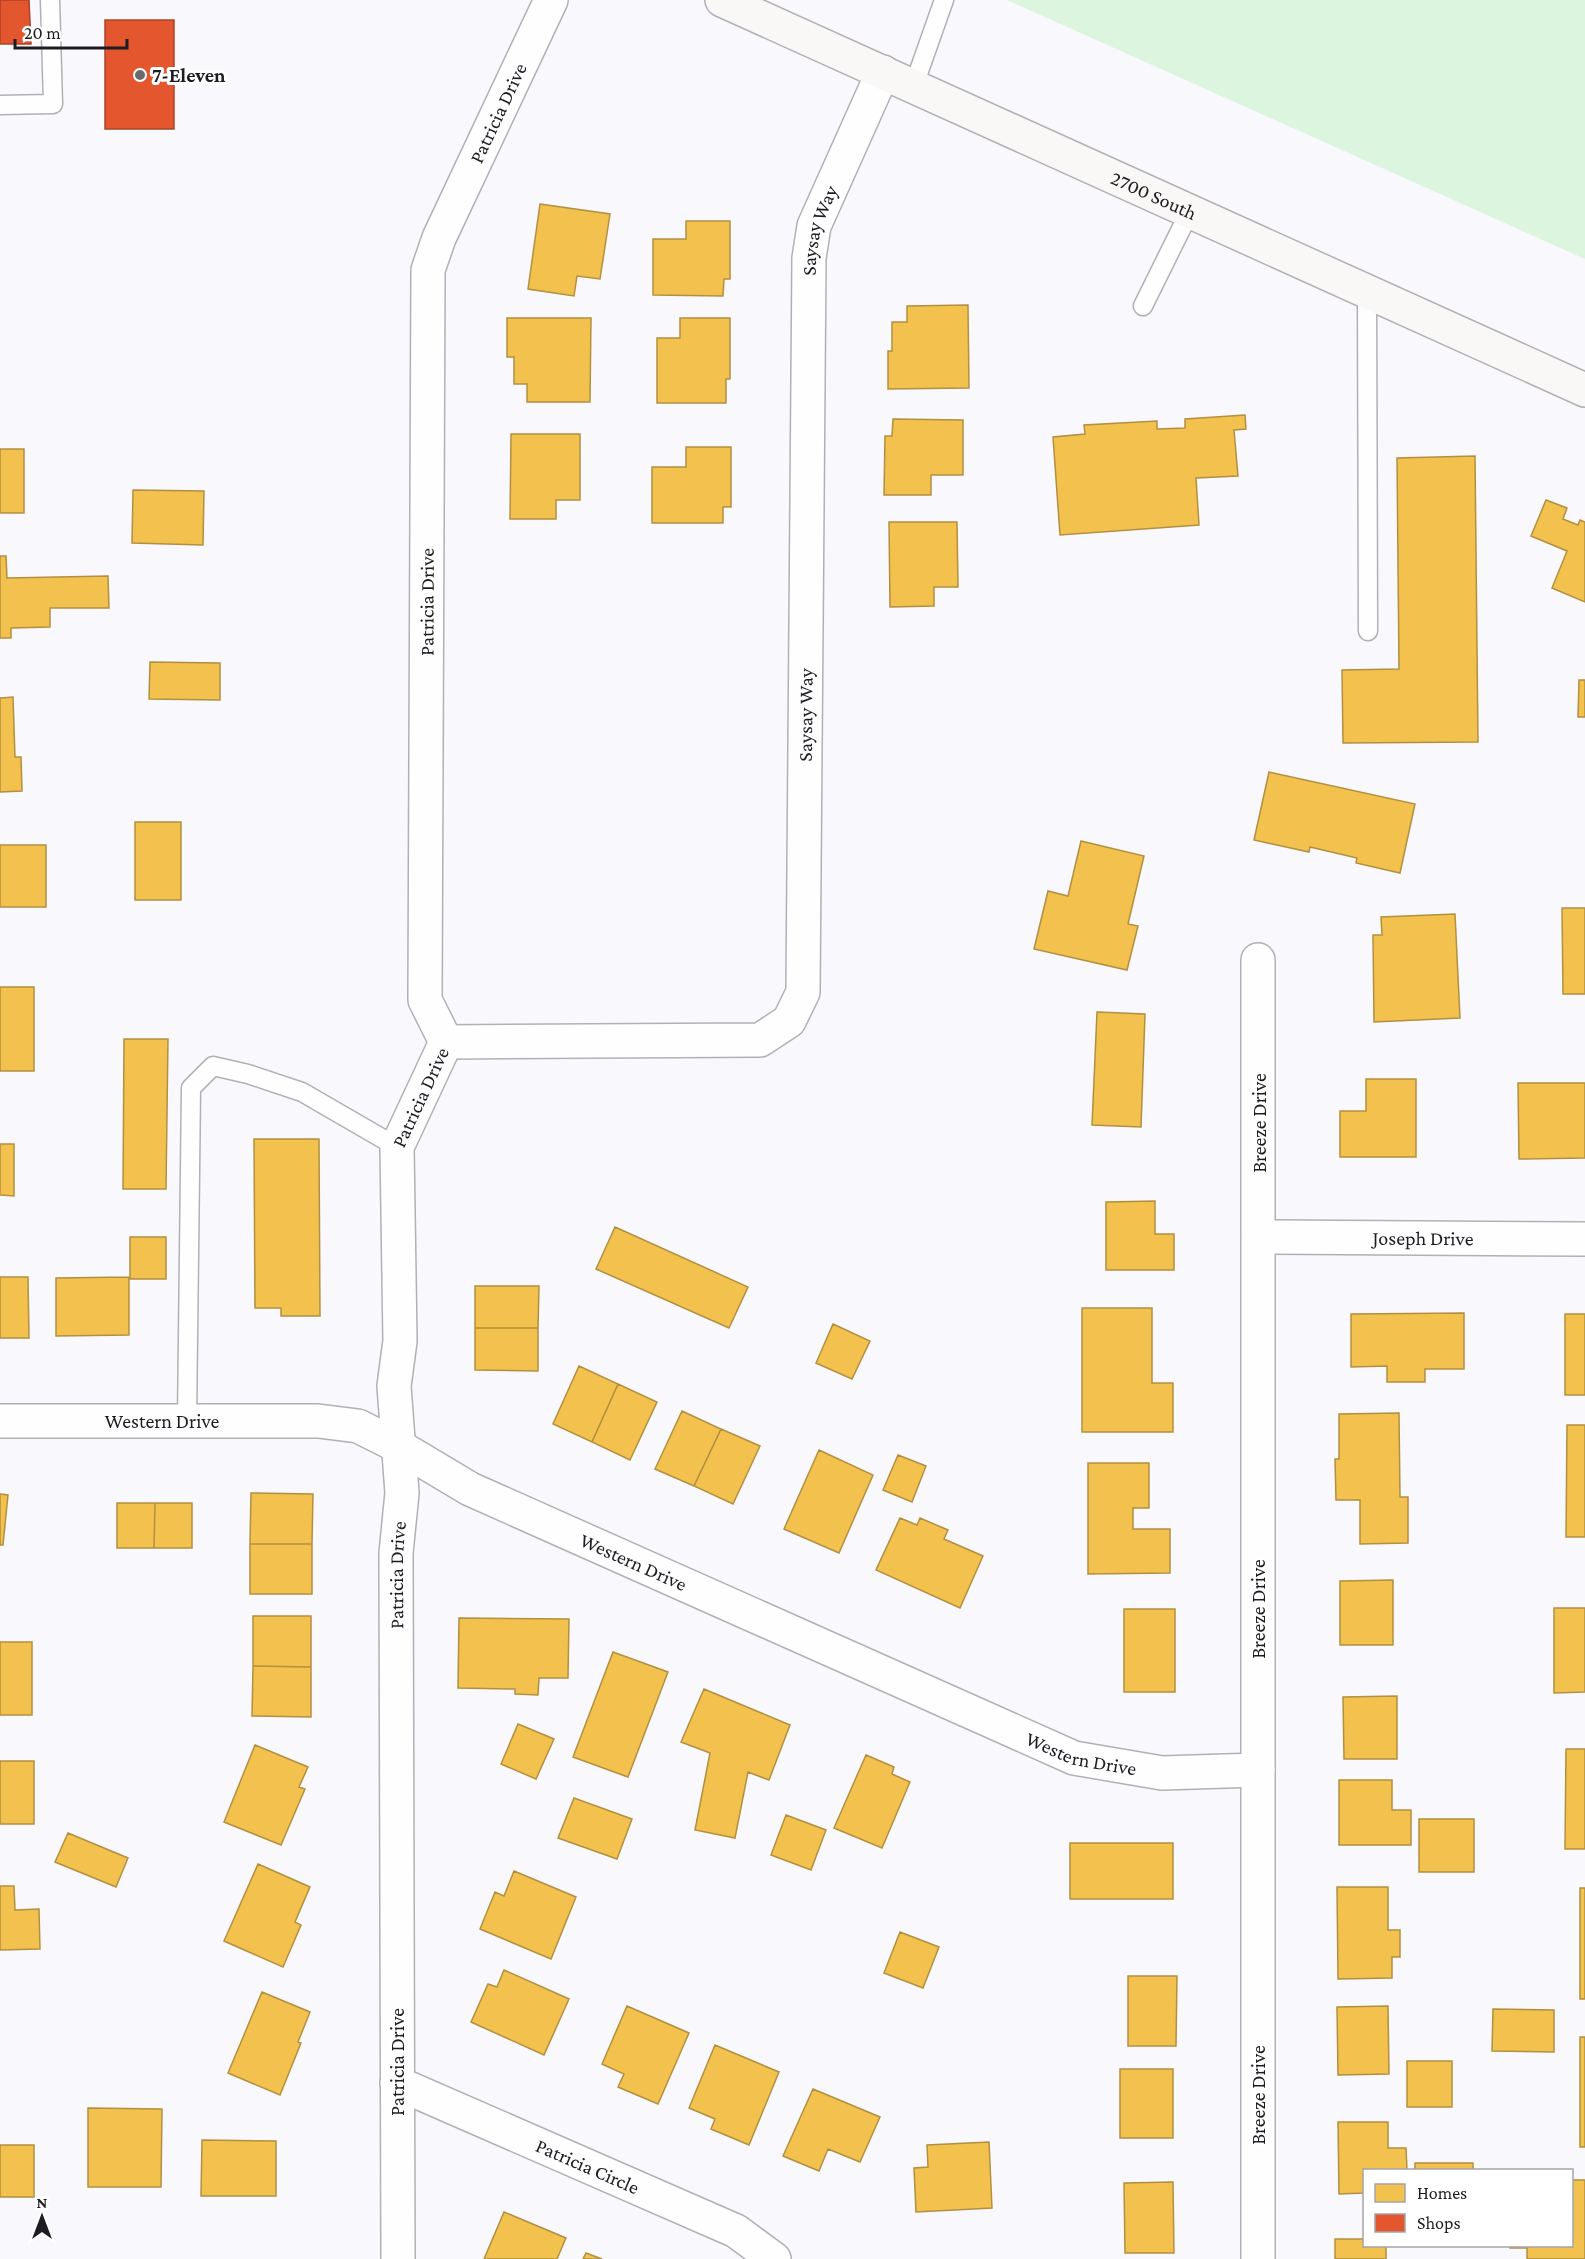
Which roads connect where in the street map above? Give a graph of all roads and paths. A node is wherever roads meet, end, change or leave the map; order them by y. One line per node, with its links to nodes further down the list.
1 (50, 0): 7 (lane)
2 (551, 0): 14 (street, Patricia Drive)
3 (722, 0): 5 (street, 2700 South)
4 (944, 0): 6 (lane)
5 (883, 72): 6 (street, 2700 South); 14 (street, Saysay Way)
6 (914, 86): 8 (street, 2700 South)
7 (0, 105)
8 (1190, 211): 9 (street, 2700 South); 10 (lane)
9 (1367, 292): 11 (street, 2700 South); 12 (lane)
10 (1143, 306)
11 (1585, 390)
12 (1368, 631)
13 (1258, 960): 16 (street, Breeze Drive)
14 (446, 1042): 15 (street, Patricia Drive)
15 (397, 1148): 19 (lane); 20 (street, Patricia Drive)
16 (1259, 1238): 17 (street, Joseph Drive); 21 (street, Breeze Drive)
17 (1585, 1239)
18 (0, 1421): 19 (street, Western Drive)
19 (187, 1421): 20 (street, Western Drive)
20 (398, 1446): 21 (street, Western Drive); 22 (street, Patricia Drive)
21 (1258, 1770): 25 (street, Breeze Drive)
22 (397, 2083): 23 (street, Patricia Drive); 24 (street, Patricia Circle)
23 (398, 2259)
24 (774, 2259)
25 (1258, 2259)

